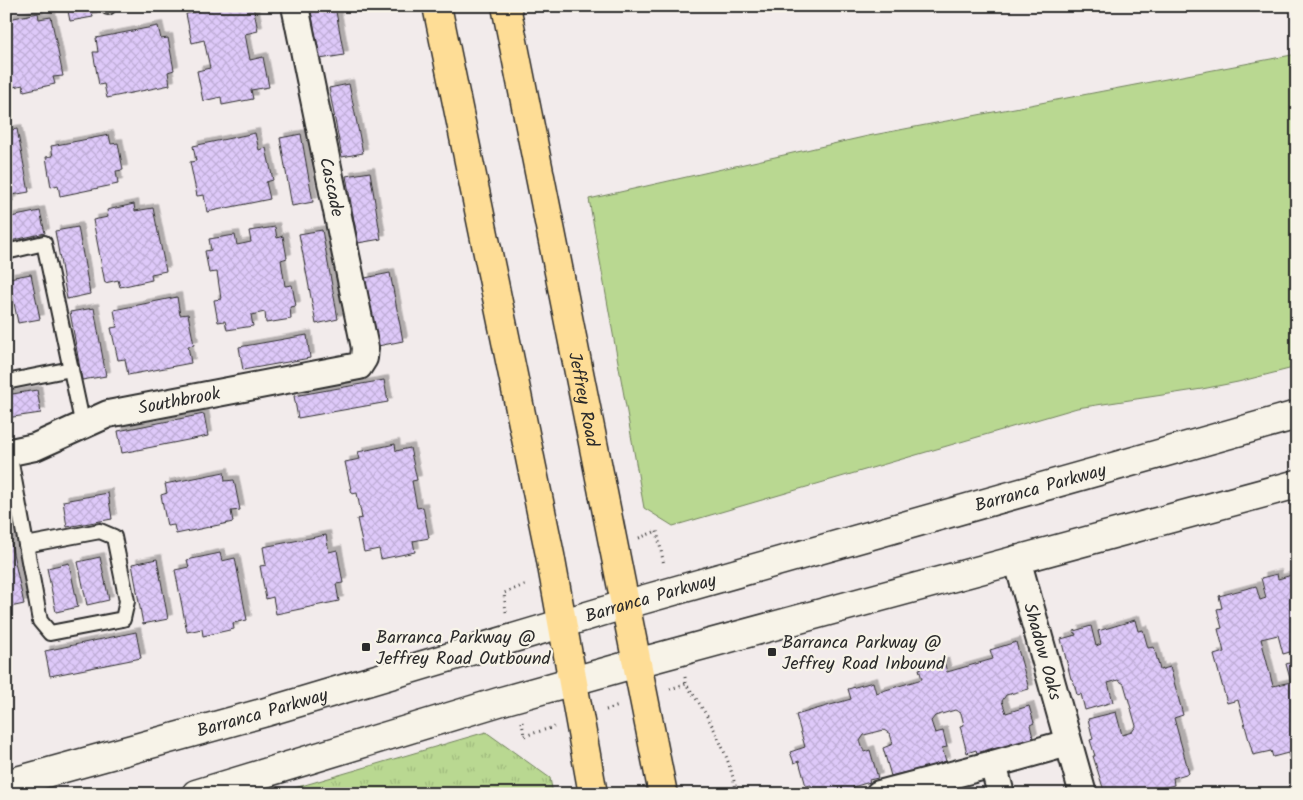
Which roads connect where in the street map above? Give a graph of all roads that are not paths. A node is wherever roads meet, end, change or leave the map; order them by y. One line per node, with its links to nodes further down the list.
1 (295, 6): 5 (street, Cascade)
2 (437, 6): 15 (main road)
3 (506, 6): 14 (main road, Jeffrey Road)
4 (6, 252): 6 (lane)
5 (359, 366): 9 (street, Southbrook)
6 (71, 369): 7 (lane); 9 (lane)
7 (6, 382)
8 (1297, 415): 14 (main road, Barranca Parkway)
9 (83, 426): 10 (street, Southbrook)
10 (7, 453): 12 (lane)
11 (1297, 484): 13 (main road)
12 (26, 545): 12 (lane)
13 (1018, 560): 16 (main road); 18 (street, Shadow Oaks)
14 (624, 605): 15 (main road, Barranca Parkway); 16 (main road, Jeffrey Road)
15 (563, 623): 17 (main road); 20 (main road, Barranca Parkway)
16 (637, 663): 17 (main road); 23 (main road, Jeffrey Road)
17 (572, 682): 21 (main road); 22 (main road)
18 (1068, 743): 19 (street); 26 (street, Shadow Oaks)
19 (993, 764): 24 (street); 25 (street)
20 (6, 784)
21 (196, 794)
22 (593, 794)
23 (663, 794)
24 (879, 794)
25 (1001, 794)
26 (1083, 794)

